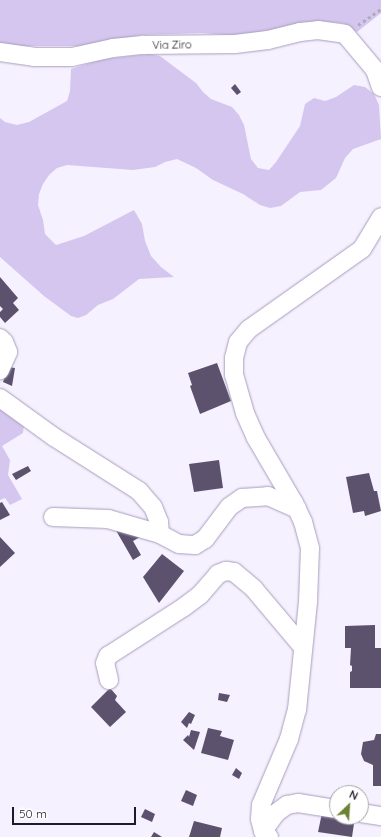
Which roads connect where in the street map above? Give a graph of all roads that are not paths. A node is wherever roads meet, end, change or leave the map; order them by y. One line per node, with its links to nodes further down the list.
1 (0, 52): 2 (street, Via Ziro)
2 (381, 87)
3 (381, 217): 5 (street)
4 (381, 245): 5 (street)
5 (362, 249): 9 (street)
6 (0, 338): 7 (street)
7 (0, 370)
8 (0, 398): 13 (street)
9 (279, 477): 10 (street); 11 (street)
10 (268, 496): 11 (street); 13 (street)
11 (297, 510): 14 (street)
12 (53, 516): 13 (street)
13 (160, 534)
14 (302, 646): 15 (street); 19 (street)
15 (109, 680)
16 (329, 808): 19 (street)
17 (369, 814): 18 (street)
18 (381, 816)
19 (266, 834)

